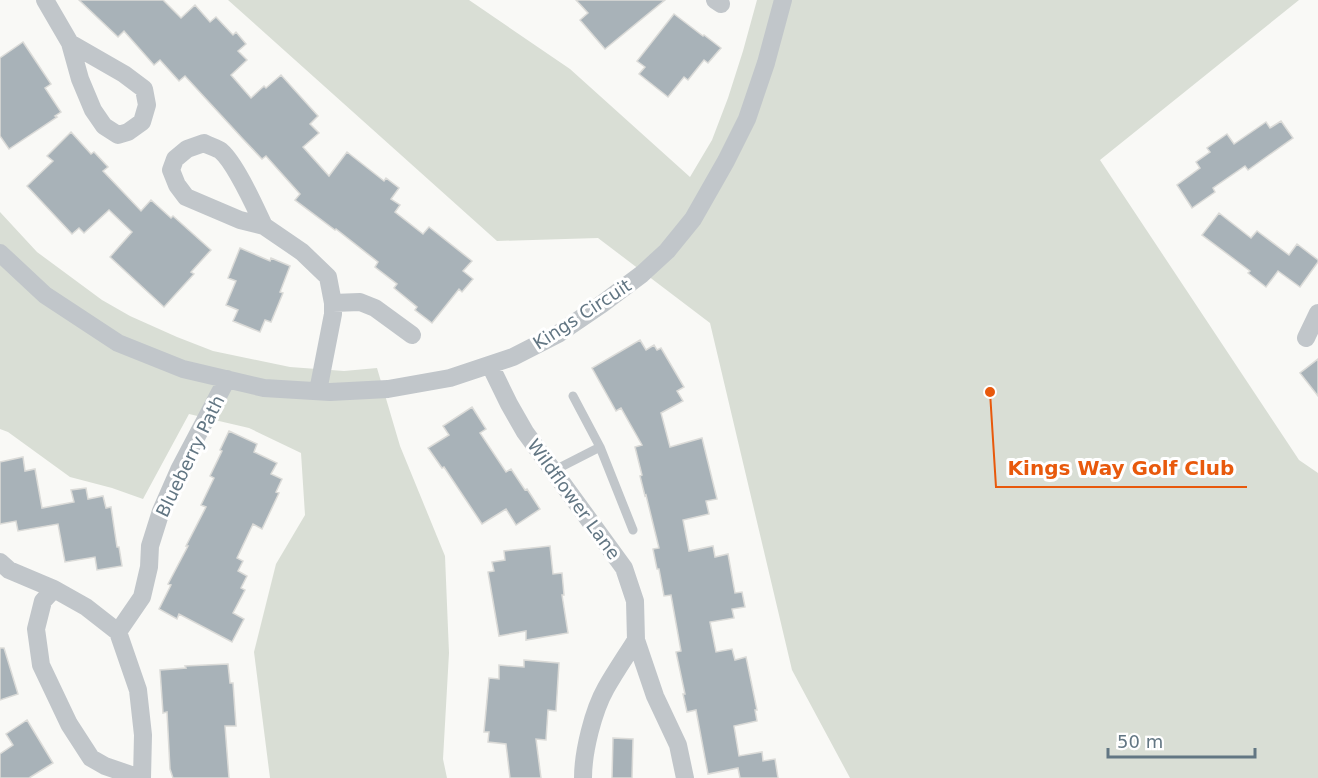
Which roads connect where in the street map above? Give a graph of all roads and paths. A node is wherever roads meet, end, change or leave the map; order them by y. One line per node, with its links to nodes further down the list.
1 (45, 0): 3 (street)
2 (783, 0): 10 (street, Kings Circuit)
3 (70, 44): 3 (street)
4 (264, 226): 4 (street); 6 (street)
5 (0, 253): 11 (street, Kings Circuit)
6 (333, 303): 8 (street); 12 (street)
7 (1318, 313): 9 (street)
8 (412, 335)
9 (1306, 338)
10 (490, 365): 12 (street, Kings Circuit); 15 (street, Wildflower Lane)
11 (228, 379): 12 (street, Kings Circuit); 19 (street, Blueberry Path)
12 (318, 391)
13 (573, 396): 14 (lane)
14 (600, 447): 15 (lane); 16 (lane)
15 (553, 471): 20 (street, Wildflower Lane)
16 (633, 530)
17 (3, 568): 18 (street)
18 (54, 588): 19 (street); 21 (street)
19 (118, 632): 21 (street)
20 (636, 640): 22 (street); 23 (street, Wildflower Lane)
21 (141, 778)
22 (583, 778)
23 (685, 778)

